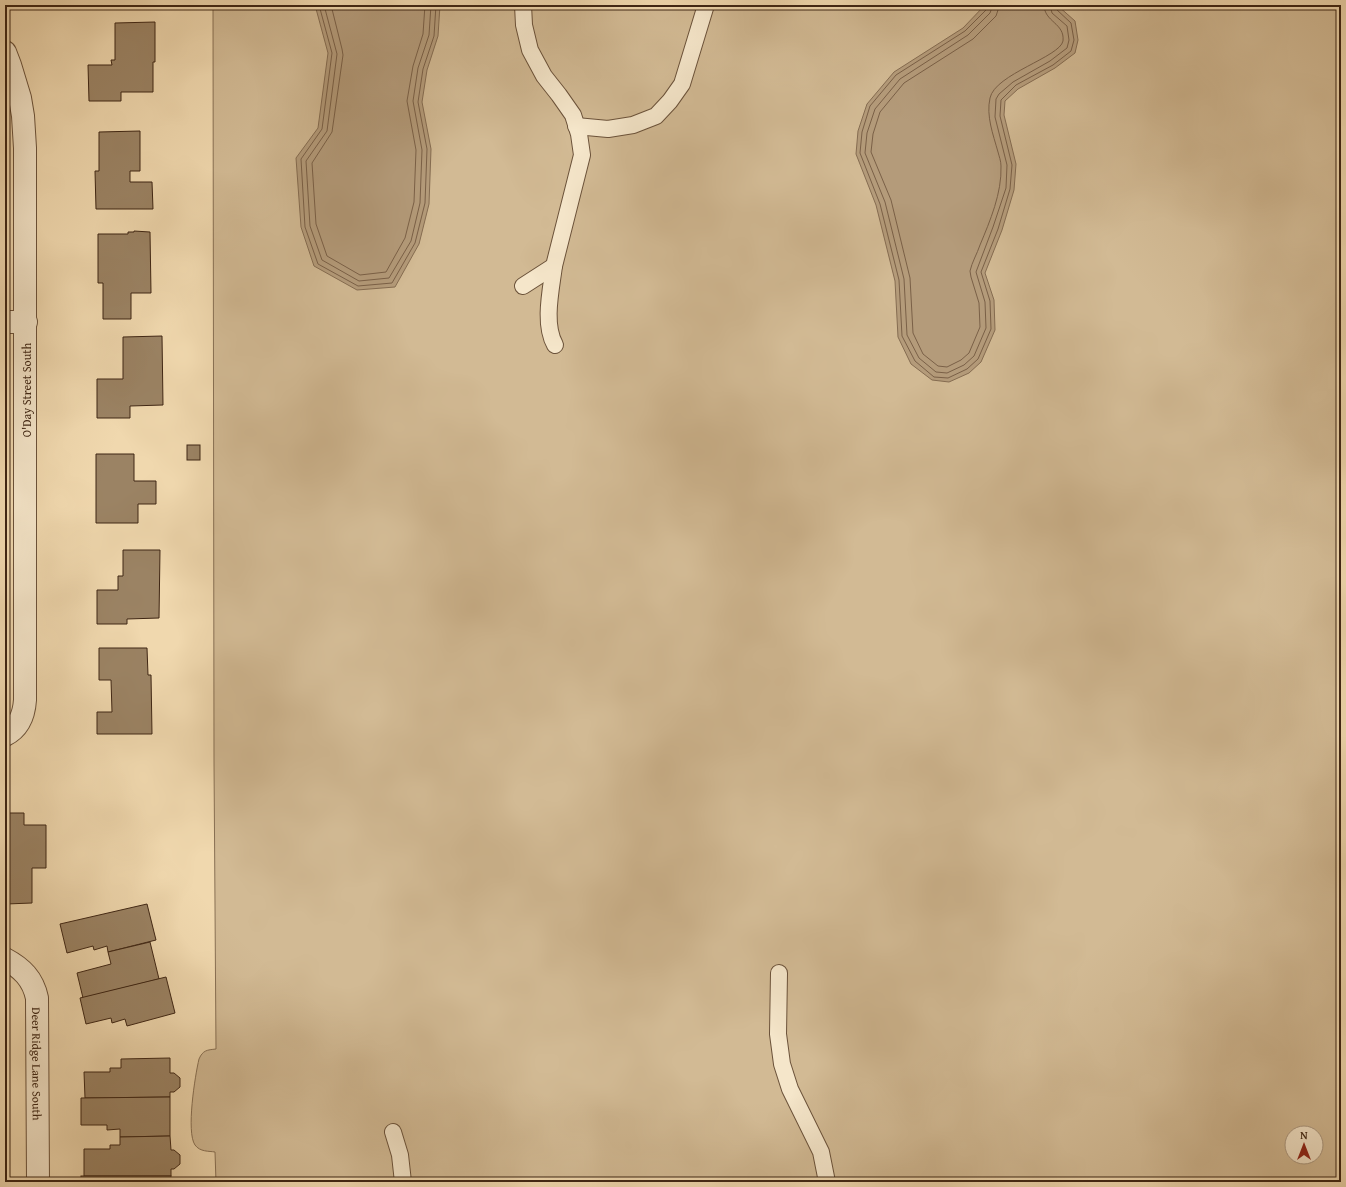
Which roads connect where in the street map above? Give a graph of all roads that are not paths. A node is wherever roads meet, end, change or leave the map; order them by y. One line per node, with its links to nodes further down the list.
1 (523, 5): 4 (lane)
2 (706, 5): 4 (lane)
3 (5, 52): 7 (street, O'Day Street South)
4 (576, 126): 5 (lane)
5 (554, 266): 6 (lane); 8 (lane)
6 (523, 286)
7 (16, 322): 9 (street, O'Day Street South)
8 (555, 345)
9 (10, 731)
10 (5, 959): 13 (street, Deer Ridge Lane South)
11 (779, 973): 15 (lane)
12 (393, 1132): 14 (lane)
13 (38, 1182)
14 (403, 1182)
15 (827, 1182)

